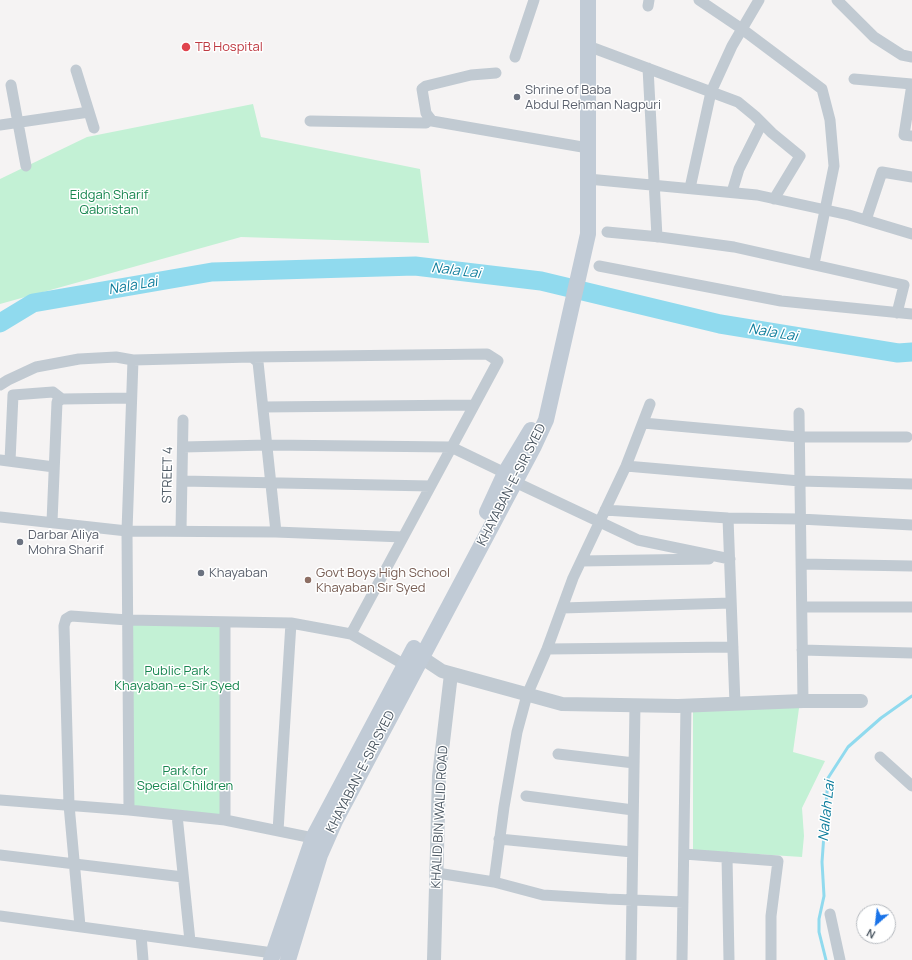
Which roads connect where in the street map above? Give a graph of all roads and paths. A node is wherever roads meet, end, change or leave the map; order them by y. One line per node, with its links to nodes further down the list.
1 (534, 0): 8 (street)
2 (588, 0): 7 (main road)
3 (699, 0): 6 (street)
4 (759, 0): 6 (street)
5 (837, 0): 9 (street)
6 (742, 29): 16 (street); 33 (street)
7 (588, 46): 10 (street); 25 (main road)
8 (515, 57)
9 (912, 57)
10 (648, 68): 16 (street); 29 (street)
11 (76, 70): 17 (street)
12 (496, 73): 18 (street)
13 (854, 79): 14 (street)
14 (912, 84): 24 (street)
15 (11, 85): 20 (street)
16 (711, 92): 21 (street); 30 (street)
17 (89, 112): 20 (street); 23 (street)
18 (430, 118): 19 (street); 25 (street)
19 (310, 121)
20 (18, 123): 22 (street); 26 (street)
21 (762, 123): 31 (street); 32 (street)
22 (0, 125)
23 (94, 128)
24 (912, 136)
25 (588, 148): 28 (main road)
26 (26, 166)
27 (912, 177): 34 (street)
28 (588, 179): 29 (street); 61 (main road, KHAYABAN-E-SIR SYED)
29 (654, 184): 30 (street); 37 (street)
30 (690, 188): 31 (street)
31 (732, 192): 32 (street)
32 (774, 199): 33 (street)
33 (826, 210): 34 (street); 38 (street)
34 (866, 220): 36 (street)
35 (607, 232): 37 (street)
36 (912, 234)
37 (657, 237): 38 (street)
38 (814, 264): 40 (street)
39 (599, 266): 40 (street)
40 (897, 313): 41 (street)
41 (912, 314)
42 (252, 357): 43 (street); 48 (street); 49 (street)
43 (132, 360): 44 (street); 45 (street)
44 (0, 385)
45 (131, 398): 46 (street); 75 (street)
46 (62, 399): 58 (street); 60 (street)
47 (650, 404): 52 (street)
48 (474, 405): 49 (street); 57 (street)
49 (263, 407): 55 (street)
50 (799, 413): 53 (street)
51 (183, 420): 56 (street, STREET 4)
52 (643, 423): 53 (street); 59 (street)
53 (799, 437): 54 (street); 63 (street)
54 (907, 437)
55 (268, 445): 56 (street); 57 (street); 64 (street)
56 (183, 447): 62 (street, STREET 4)
57 (451, 447): 61 (street); 66 (street)
58 (5, 461): 60 (street)
59 (626, 466): 63 (street); 67 (street)
60 (54, 467): 72 (street)
61 (510, 478): 71 (street); 94 (main road, KHAYABAN-E-SIR SYED); 95 (main road, KHAYABAN-E-SIR SYED)
62 (182, 481): 64 (street); 74 (street, STREET 4)
63 (800, 481): 65 (street); 70 (street)
64 (272, 484): 66 (street); 76 (street)
65 (912, 484)
66 (430, 486): 77 (street)
67 (605, 510): 69 (street); 71 (street)
68 (0, 517): 72 (street)
69 (728, 518): 70 (street); 78 (street)
70 (800, 519): 73 (street); 80 (street)
71 (600, 521): 78 (street); 79 (street)
72 (52, 522): 75 (street)
73 (912, 525)
74 (180, 530): 75 (street); 76 (street)
75 (127, 531): 86 (street)
76 (276, 532): 77 (street)
77 (403, 537): 89 (street)
78 (730, 559): 79 (street); 82 (street)
79 (581, 561): 84 (street)
80 (801, 564): 81 (street); 85 (street)
81 (912, 566)
82 (731, 603): 84 (street); 90 (street)
83 (912, 607): 85 (street)
84 (562, 608): 91 (street)
85 (802, 608): 92 (street)
86 (128, 620): 87 (street); 109 (street); 110 (street)
87 (225, 622): 88 (street); 113 (street)
88 (291, 623): 89 (street); 114 (street)
89 (351, 634): 95 (street)
90 (733, 647): 91 (street); 100 (street)
91 (547, 648): 97 (street)
92 (802, 650): 93 (street); 98 (street)
93 (912, 652)
94 (422, 657): 96 (street); 134 (main road, KHAYABAN-E-SIR SYED)
95 (405, 665): 115 (main road, KHAYABAN-E-SIR SYED)
96 (451, 674): 97 (street); 122 (street, KHALID BIN WALID ROAD)
97 (527, 695): 101 (street); 116 (street)
98 (803, 701): 99 (street); 100 (street)
99 (861, 701)
100 (735, 704): 102 (street)
101 (634, 705): 102 (street); 105 (street)
102 (686, 706): 118 (street)
103 (558, 754): 105 (street)
104 (880, 758): 106 (street)
105 (634, 763): 111 (street)
106 (912, 786)
107 (526, 796): 111 (street)
108 (0, 800): 109 (street)
109 (69, 805): 110 (street); 121 (street)
110 (129, 810): 112 (street)
111 (633, 810): 117 (street)
112 (177, 815): 113 (street); 123 (street)
113 (225, 820): 114 (street)
114 (278, 831): 115 (street)
115 (313, 838): 132 (main road, KHAYABAN-E-SIR SYED)
116 (499, 839): 117 (street); 124 (street)
117 (632, 852): 125 (street)
118 (684, 854): 120 (street); 126 (street)
119 (0, 855): 121 (street)
120 (727, 857): 138 (street); 139 (street)
121 (74, 864): 123 (street); 129 (street)
122 (437, 873): 124 (street); 135 (street, KHALID BIN WALID ROAD)
123 (183, 877): 131 (street)
124 (494, 882): 125 (street)
125 (631, 899): 126 (street); 136 (street)
126 (683, 902): 137 (street)
127 (830, 914): 140 (street)
128 (0, 916): 129 (street)
129 (80, 926): 130 (street)
130 (141, 935): 131 (street); 133 (street)
131 (190, 941): 132 (street)
132 (272, 957)
133 (143, 960)
134 (288, 960)
135 (434, 960)
136 (631, 960)
137 (682, 960)
138 (729, 960)
139 (771, 960)
140 (840, 960)

